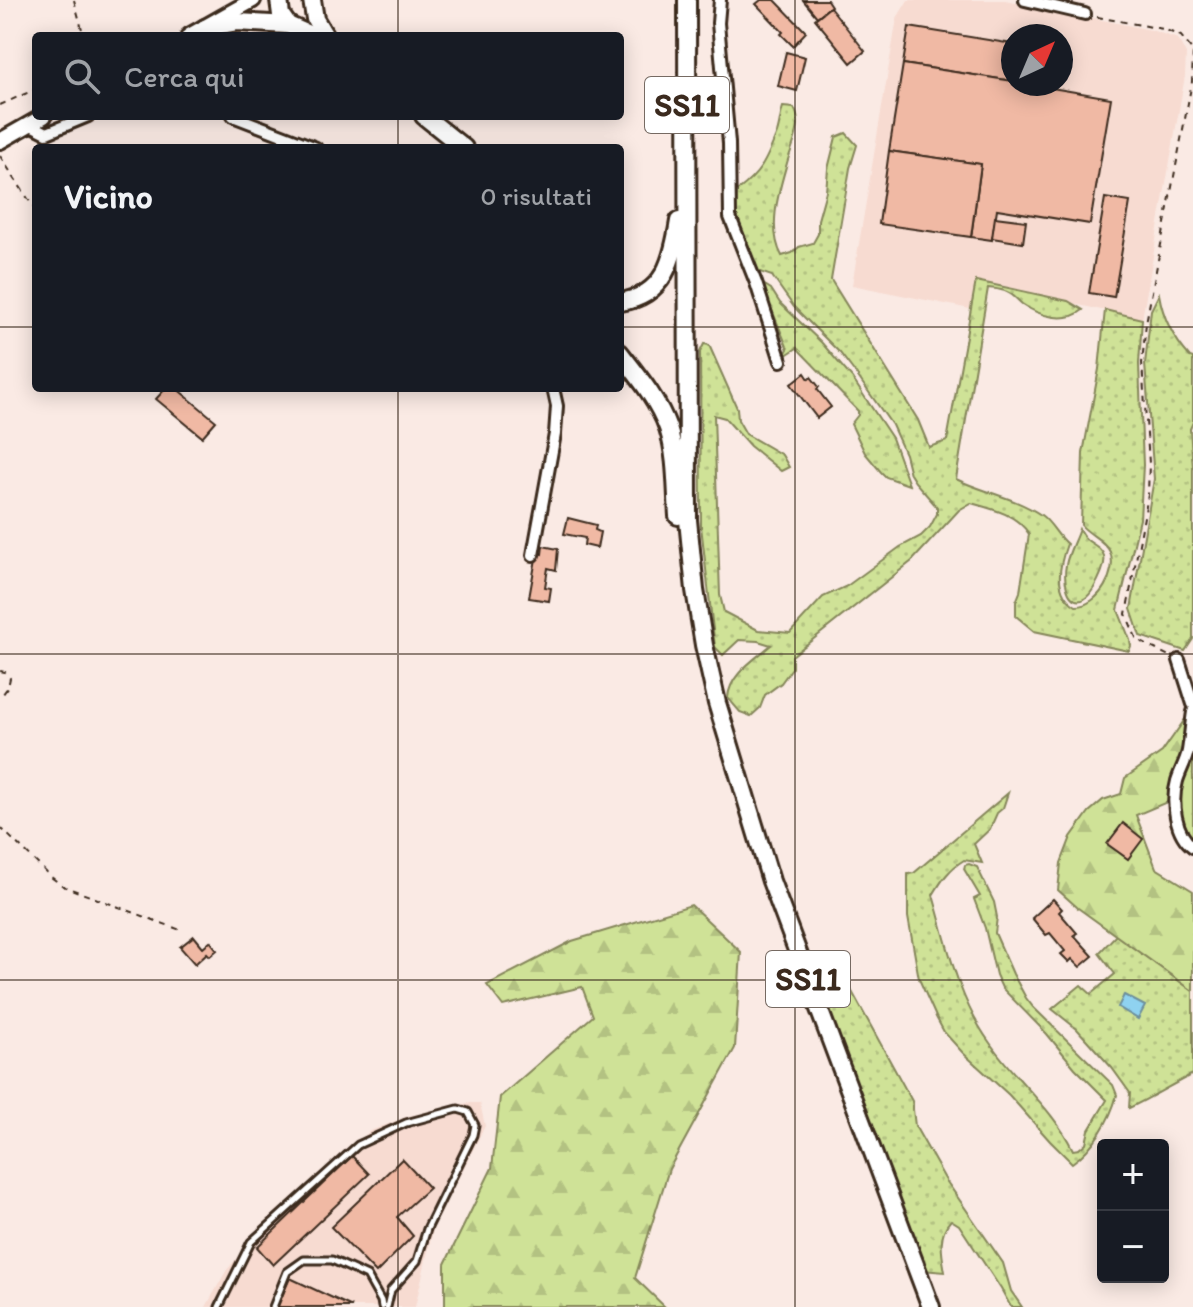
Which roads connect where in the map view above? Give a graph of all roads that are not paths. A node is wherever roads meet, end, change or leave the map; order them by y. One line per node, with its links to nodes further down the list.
1 (253, 0): 10 (main road)
2 (279, 0): 9 (highway)
3 (687, 0): 13 (highway, SS11)
4 (696, 0): 13 (highway)
5 (720, 0): 25 (street)
6 (1025, 0): 8 (street)
7 (311, 1): 12 (highway)
8 (1085, 14)
9 (288, 25): 10 (highway); 11 (highway)
10 (197, 32)
11 (304, 32)
12 (323, 32)
13 (687, 42): 22 (highway, SS11)
14 (36, 120): 18 (main road)
15 (78, 120): 18 (street)
16 (243, 120): 20 (street)
17 (429, 120): 21 (highway)
18 (29, 124): 19 (main road)
19 (0, 141)
20 (306, 144)
21 (459, 144)
22 (687, 168): 23 (highway); 28 (highway, SS11)
23 (624, 301)
24 (624, 358): 28 (highway)
25 (781, 361)
26 (554, 392): 27 (street)
27 (533, 555)
28 (704, 645): 36 (highway, SS11)
29 (1179, 660): 30 (street)
30 (1193, 704)
31 (1193, 712): 32 (street)
32 (1193, 847)
33 (219, 1307): 35 (lane)
34 (273, 1307): 35 (lane)
35 (384, 1307)
36 (931, 1307)

